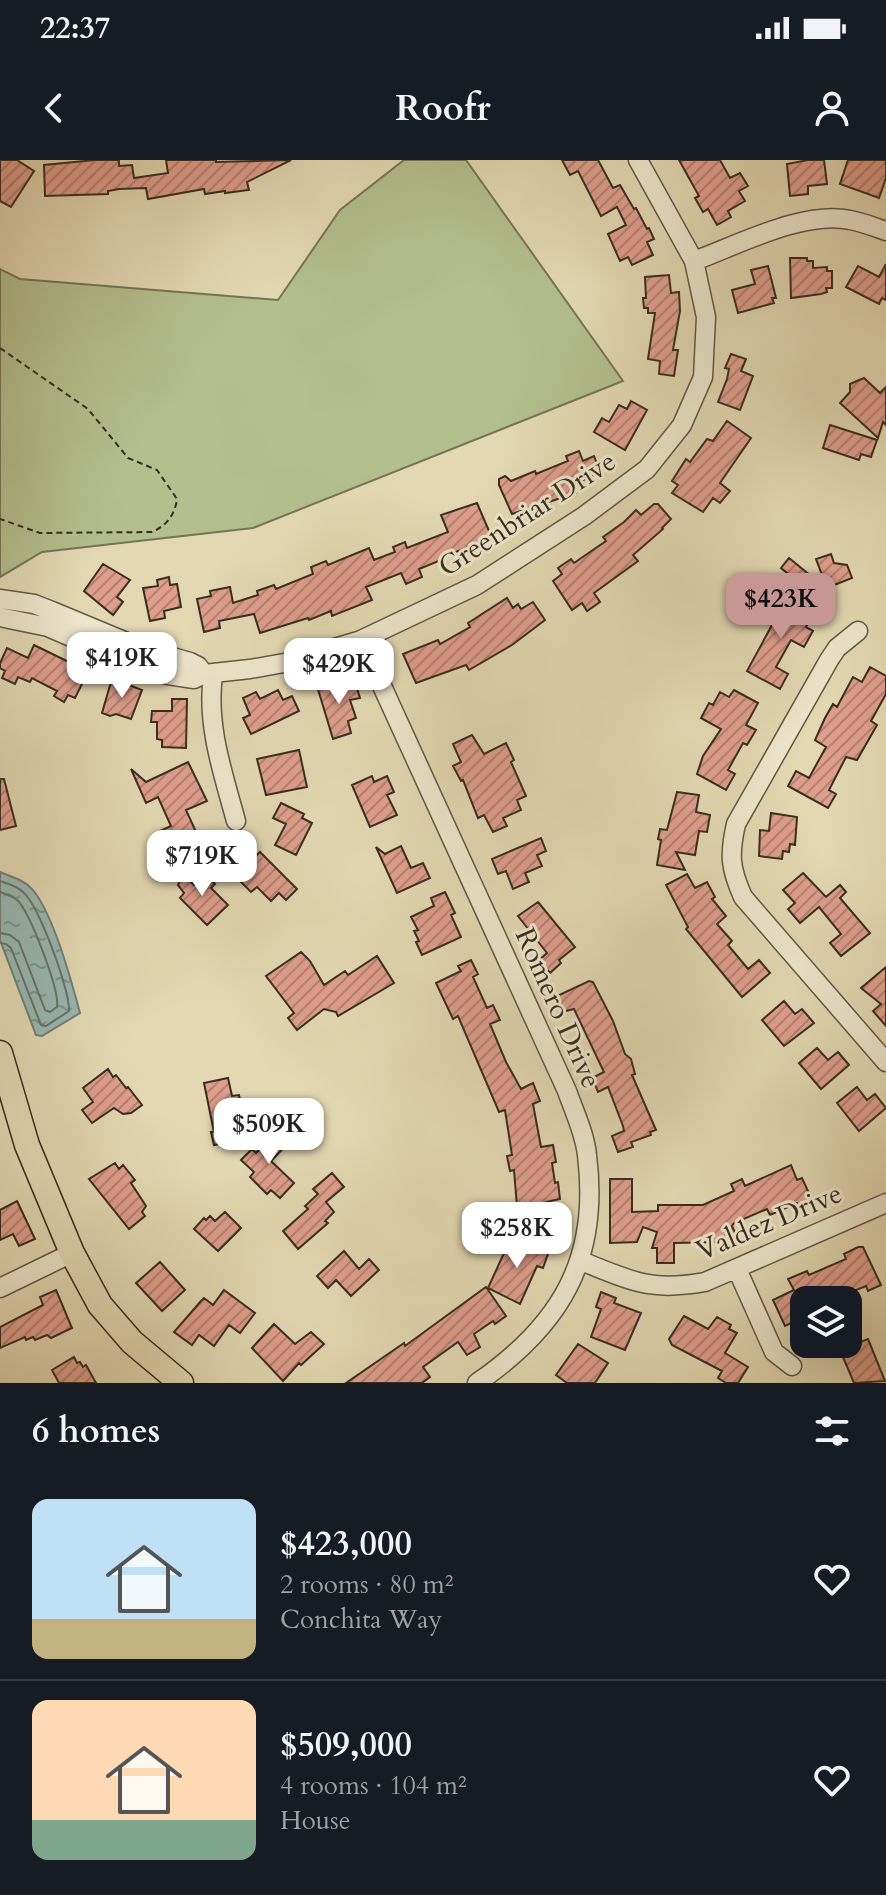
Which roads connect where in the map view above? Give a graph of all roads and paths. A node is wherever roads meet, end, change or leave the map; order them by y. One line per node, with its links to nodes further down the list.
1 (638, 160): 3 (street, Greenbriar Drive)
2 (886, 231): 3 (street)
3 (694, 261): 9 (street, Greenbriar Drive)
4 (0, 348): 5 (path)
5 (0, 519)
6 (0, 599): 10 (street)
7 (0, 617): 10 (street, Greenbriar Drive)
8 (858, 631): 12 (street)
9 (361, 640): 10 (street, Greenbriar Drive); 16 (street, Romero Drive)
10 (209, 674): 11 (street)
11 (236, 821)
12 (886, 1062)
13 (1, 1065): 15 (main road)
14 (886, 1203): 17 (street, Valdez Drive)
15 (72, 1253): 18 (street); 20 (main road)
16 (581, 1261): 17 (street, Valdez Drive); 21 (street, Romero Drive)
17 (737, 1269): 19 (street)
18 (0, 1288)
19 (792, 1366)
20 (181, 1383)
21 (477, 1383)

